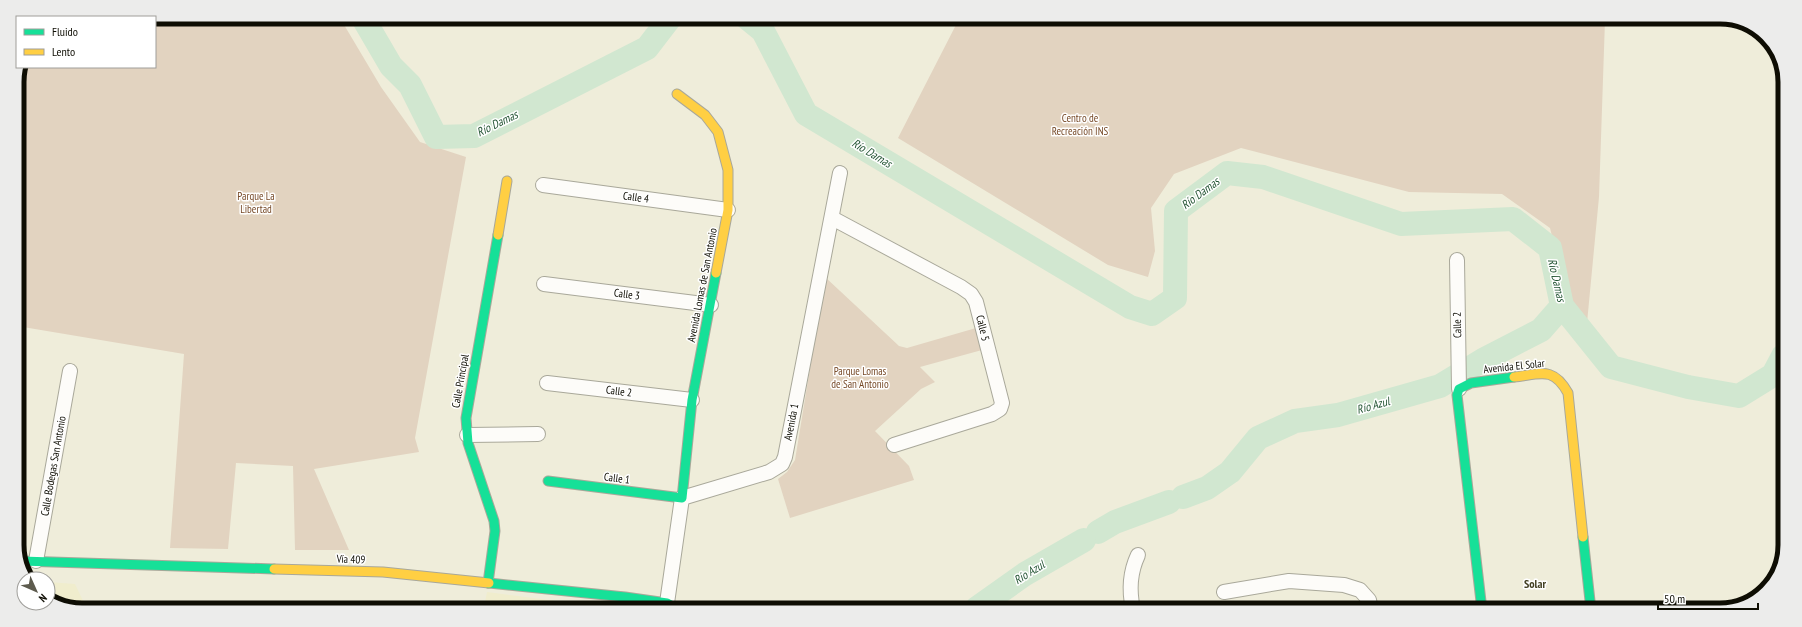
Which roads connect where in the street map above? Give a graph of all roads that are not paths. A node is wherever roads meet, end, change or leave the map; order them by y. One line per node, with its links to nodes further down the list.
1 (677, 94): 5 (street, Avenida Lomas de San Antonio)
2 (840, 173): 6 (street, Avenida 1)
3 (507, 181): 15 (street, Calle Principal)
4 (543, 185): 5 (street, Calle 4)
5 (728, 210): 9 (street, Avenida Lomas de San Antonio)
6 (832, 218): 16 (street, Calle 5); 18 (street, Avenida 1)
7 (1456, 260): 12 (street, Calle 2)
8 (544, 284): 9 (street, Calle 3)
9 (711, 305): 13 (street, Avenida Lomas de San Antonio)
10 (70, 371): 21 (street, Calle Bodegas San Antonio)
11 (547, 383): 13 (street, Calle 2)
12 (1459, 386): 28 (street); 29 (street, Avenida El Solar)
13 (692, 400): 18 (street, Avenida Lomas de San Antonio)
14 (538, 434): 15 (street)
15 (467, 435): 22 (street, Calle Principal)
16 (894, 445)
17 (548, 481): 18 (street, Calle 1)
18 (682, 498): 25 (street)
19 (1138, 555): 26 (street)
20 (26, 561): 21 (street, Vía 409)
21 (36, 561): 22 (street, Vía 409)
22 (488, 583): 24 (street, Vía 409)
23 (1224, 592): 27 (street)
24 (660, 603)
25 (671, 603)
26 (1132, 603)
27 (1370, 603)
28 (1481, 603)
29 (1590, 603)

